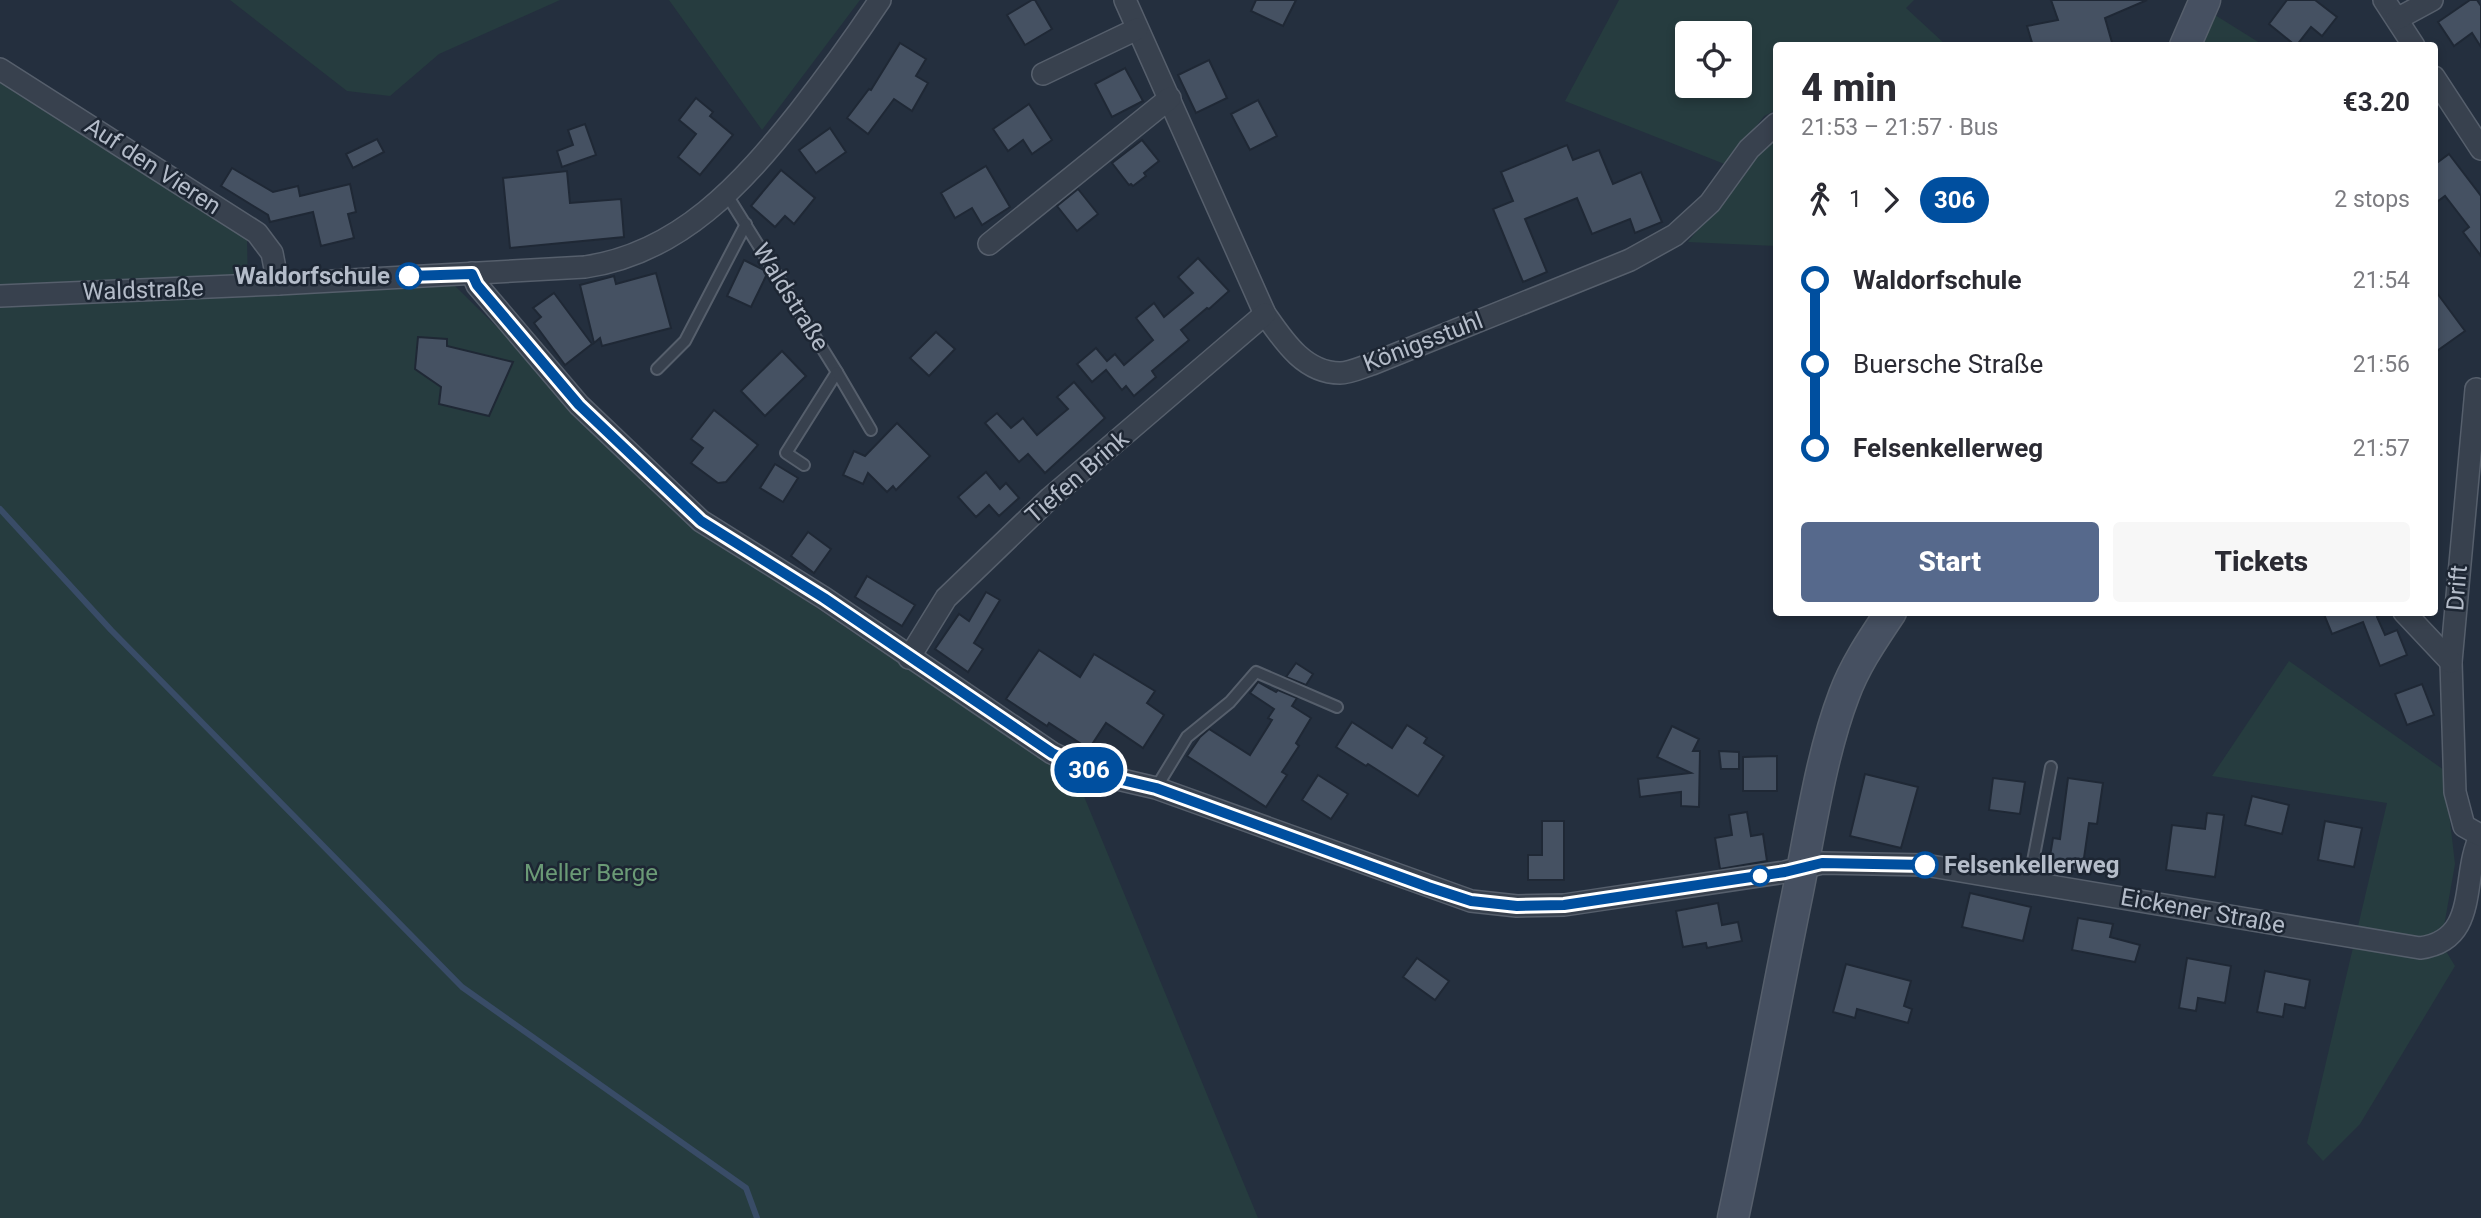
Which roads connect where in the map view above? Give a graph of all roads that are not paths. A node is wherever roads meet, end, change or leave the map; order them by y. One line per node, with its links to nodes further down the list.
1 (880, 0): 16 (street, Waldstraße)
2 (1125, 0): 7 (street, Königsstuhl)
3 (2205, 0): 8 (main road)
4 (2384, 0): 6 (street)
5 (2432, 0): 6 (street)
6 (2397, 19): 9 (street)
7 (1137, 29): 11 (street); 13 (street, Königsstuhl)
8 (2187, 42)
9 (2411, 42)
10 (0, 69): 20 (street, Auf den Vieren)
11 (1043, 74)
12 (2438, 83): 15 (street)
13 (1170, 98): 18 (street); 22 (street, Königsstuhl)
14 (1773, 127): 22 (street, Königsstuhl)
15 (2481, 149)
16 (727, 195): 17 (lane, Waldstraße); 19 (street, Waldstraße)
17 (746, 224): 23 (lane); 24 (lane, Waldstraße)
18 (989, 244)
19 (472, 274): 20 (street, Waldstraße); 30 (street)
20 (278, 284): 21 (street, Waldstraße)
21 (0, 296)
22 (1265, 314): 30 (street, Tiefen Brink)
23 (657, 369)
24 (837, 372): 26 (lane); 27 (lane, Waldstraße)
25 (2476, 389): 31 (street, Drift)
26 (871, 430)
27 (804, 465)
28 (1888, 616): 36 (main road)
29 (2408, 616): 31 (street, Drift)
30 (909, 658): 34 (street)
31 (2451, 662): 35 (street, Drift)
32 (1336, 707): 34 (lane)
33 (2051, 767): 37 (lane)
34 (1156, 788): 36 (street)
35 (2480, 835): 37 (street, Eickener Straße)
36 (1803, 866): 37 (street, Eickener Straße); 38 (main road)
37 (2029, 881)
38 (1733, 1218)

